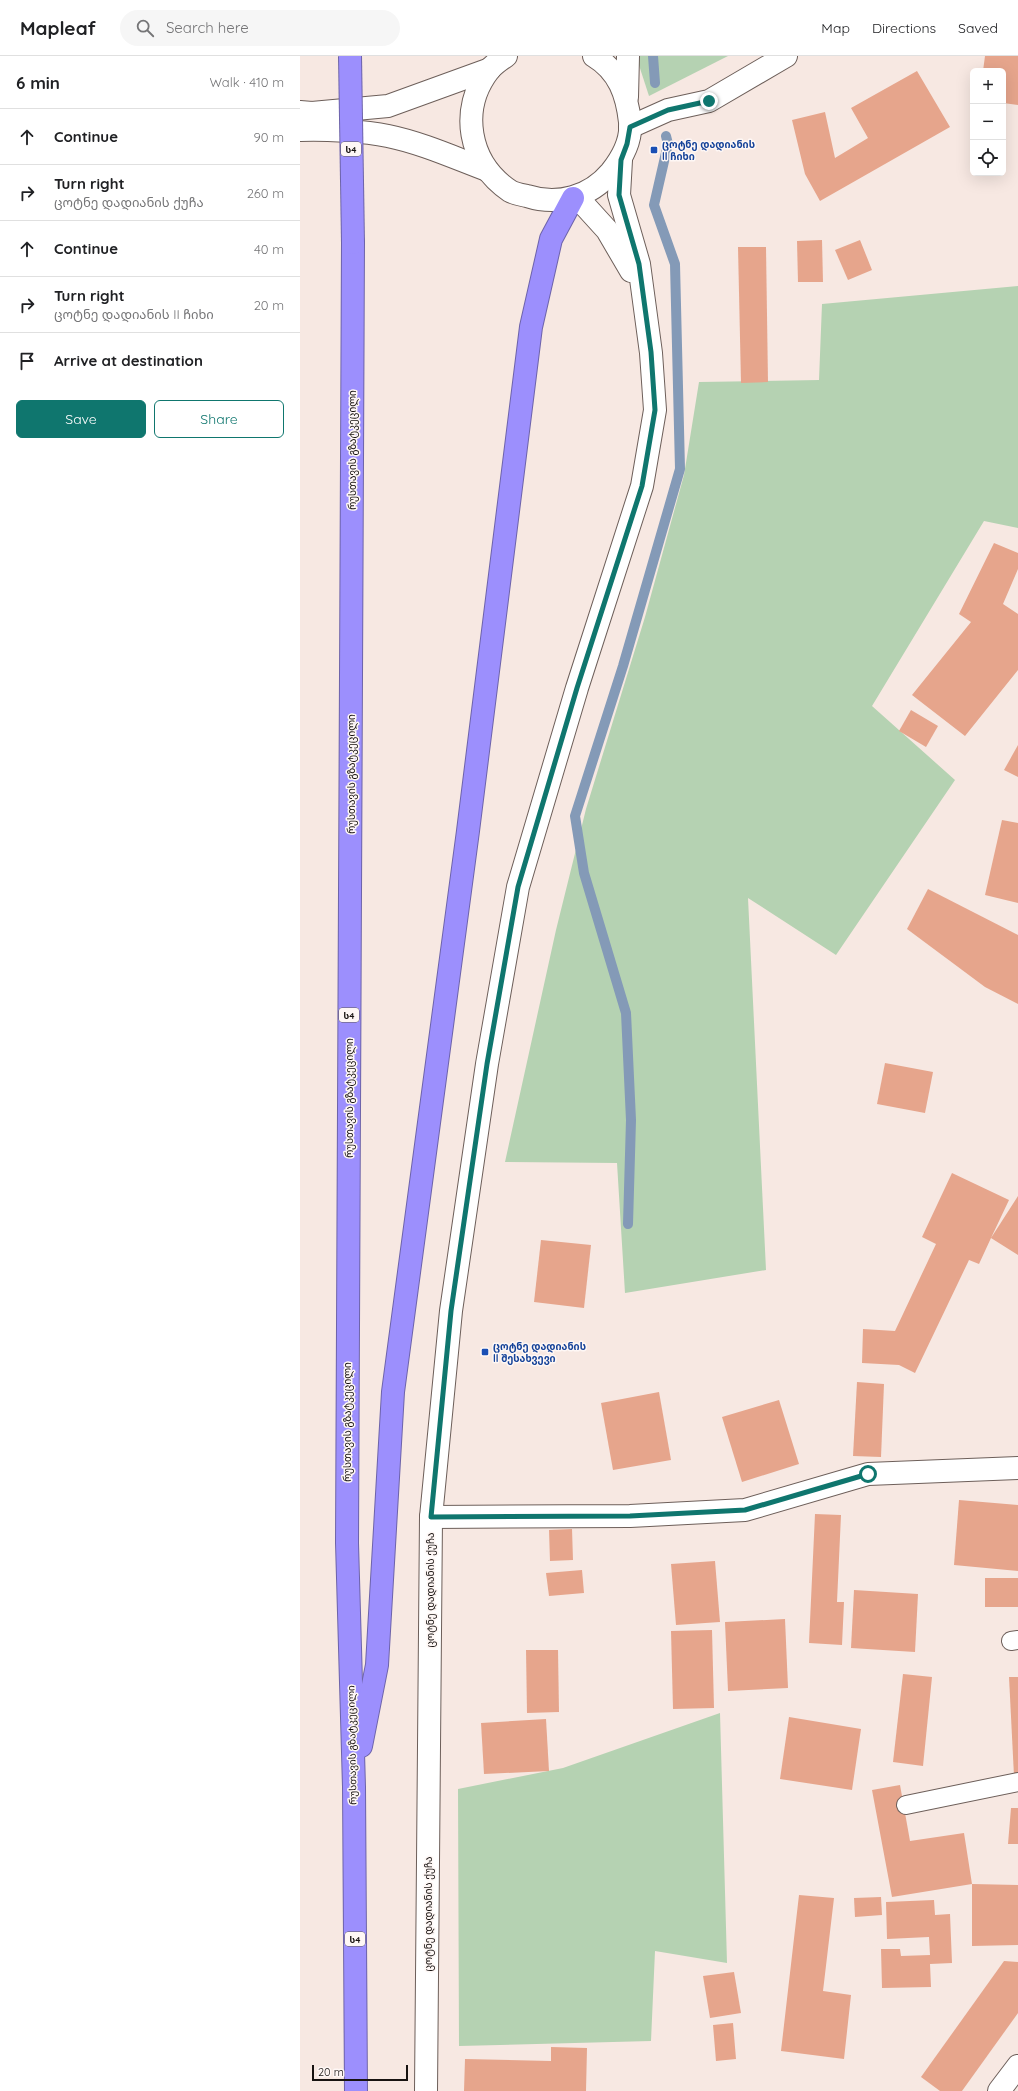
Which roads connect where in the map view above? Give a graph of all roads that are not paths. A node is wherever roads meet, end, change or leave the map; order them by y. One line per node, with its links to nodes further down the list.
1 (350, 56): 17 (highway, რუსთავის გზატკეცილი / ს4, bridge)
2 (594, 56): 6 (street)
3 (628, 56): 6 (street)
4 (786, 56): 8 (street)
5 (498, 62): 7 (street); 11 (street)
6 (627, 100): 8 (street)
7 (300, 112)
8 (630, 127): 10 (street)
9 (300, 130): 11 (street)
10 (621, 160): 12 (street); 13 (street, ცოტნე დადიანის ქუჩა)
11 (487, 170): 12 (street)
12 (575, 198): 13 (street); 17 (highway)
13 (644, 300): 15 (street, ცოტნე დადიანის ქუჩა)
14 (1018, 1468): 15 (street)
15 (431, 1517): 21 (street, ცოტნე დადიანის ქუჩა)
16 (1018, 1782): 18 (lane)
17 (354, 1787): 20 (highway, რუსთავის გზატკეცილი / ს4)
18 (906, 1805)
19 (1018, 2066): 22 (street)
20 (356, 2091)
21 (426, 2091)
22 (999, 2091)

